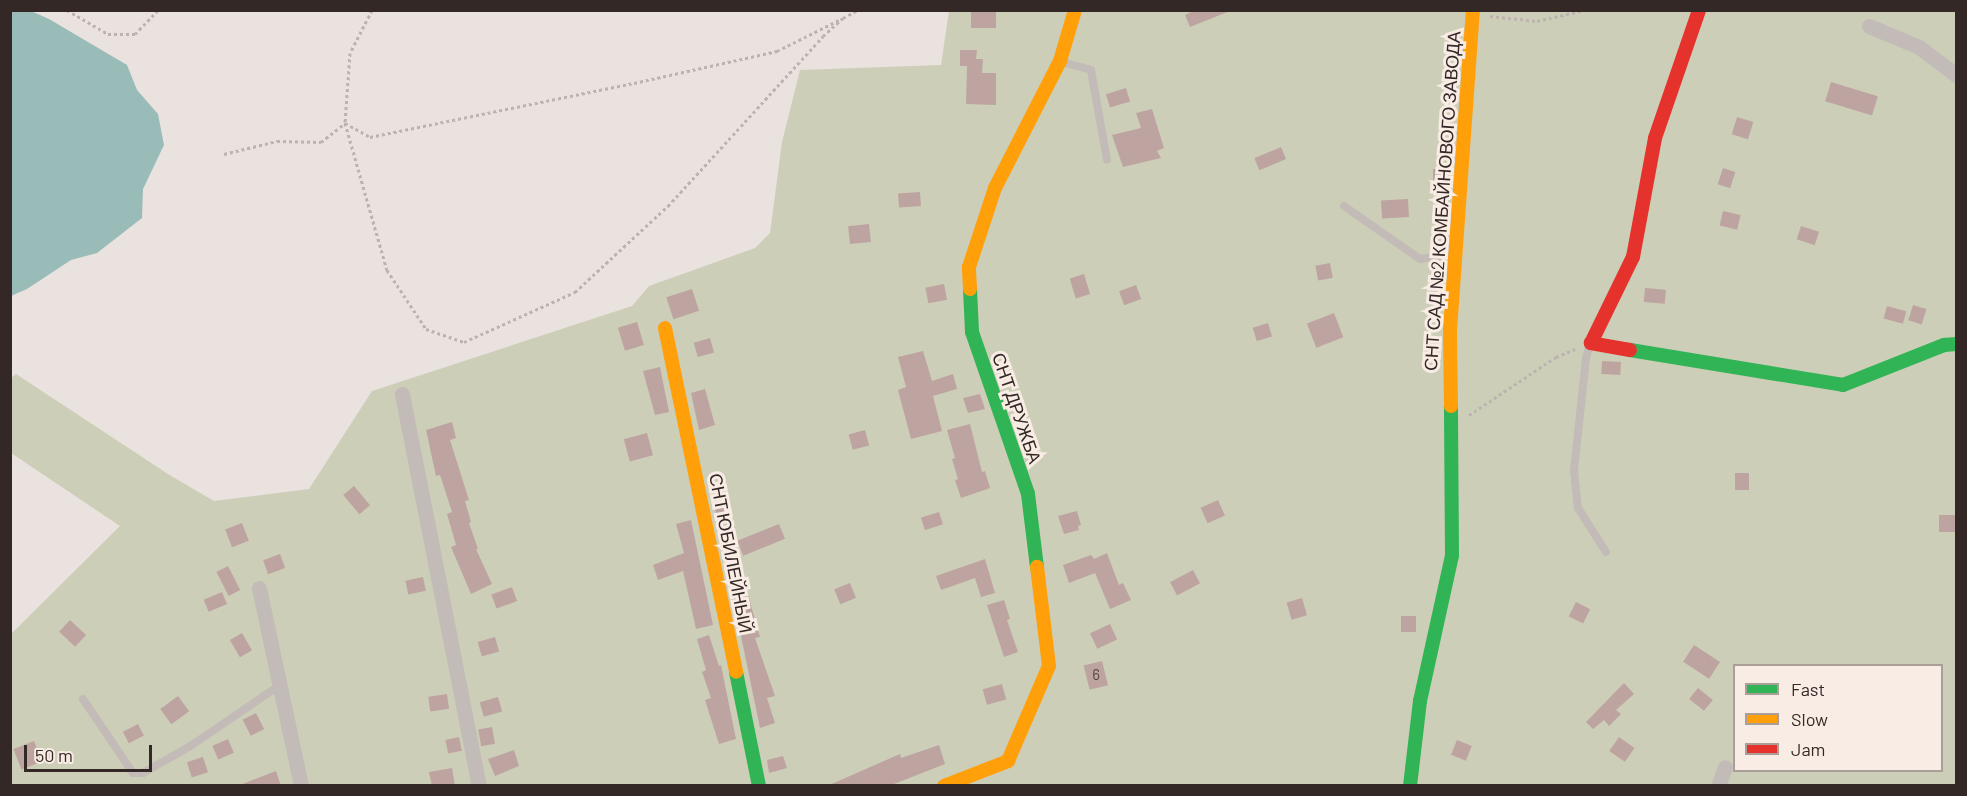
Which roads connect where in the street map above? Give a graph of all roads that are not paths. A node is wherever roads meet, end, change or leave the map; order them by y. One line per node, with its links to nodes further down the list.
1 (1075, 10): 5 (street, СНТ ДРУЖБА)
2 (1699, 10): 11 (street)
3 (1473, 12): 9 (street, СНТ САД №2 КОМБАЙНОВОГО ЗАВОДА)
4 (1869, 26): 6 (street)
5 (1060, 62): 7 (lane); 22 (street, СНТ ДРУЖБА)
6 (1956, 75)
7 (1107, 160)
8 (1344, 206): 9 (lane)
9 (1457, 254): 23 (street, СНТ САД №2 КОМБАЙНОВОГО ЗАВОДА)
10 (665, 328): 21 (street, СНТ ЮБИЛЕЙНЫЙ)
11 (1591, 343): 12 (street); 14 (lane)
12 (1956, 344)
13 (402, 394): 20 (street)
14 (1606, 552)
15 (259, 588): 16 (street)
16 (280, 685): 17 (lane); 19 (street)
17 (83, 699)
18 (1725, 767): 24 (street)
19 (302, 786)
20 (479, 786)
21 (759, 786)
22 (944, 786)
23 (1410, 786)
24 (1718, 786)

